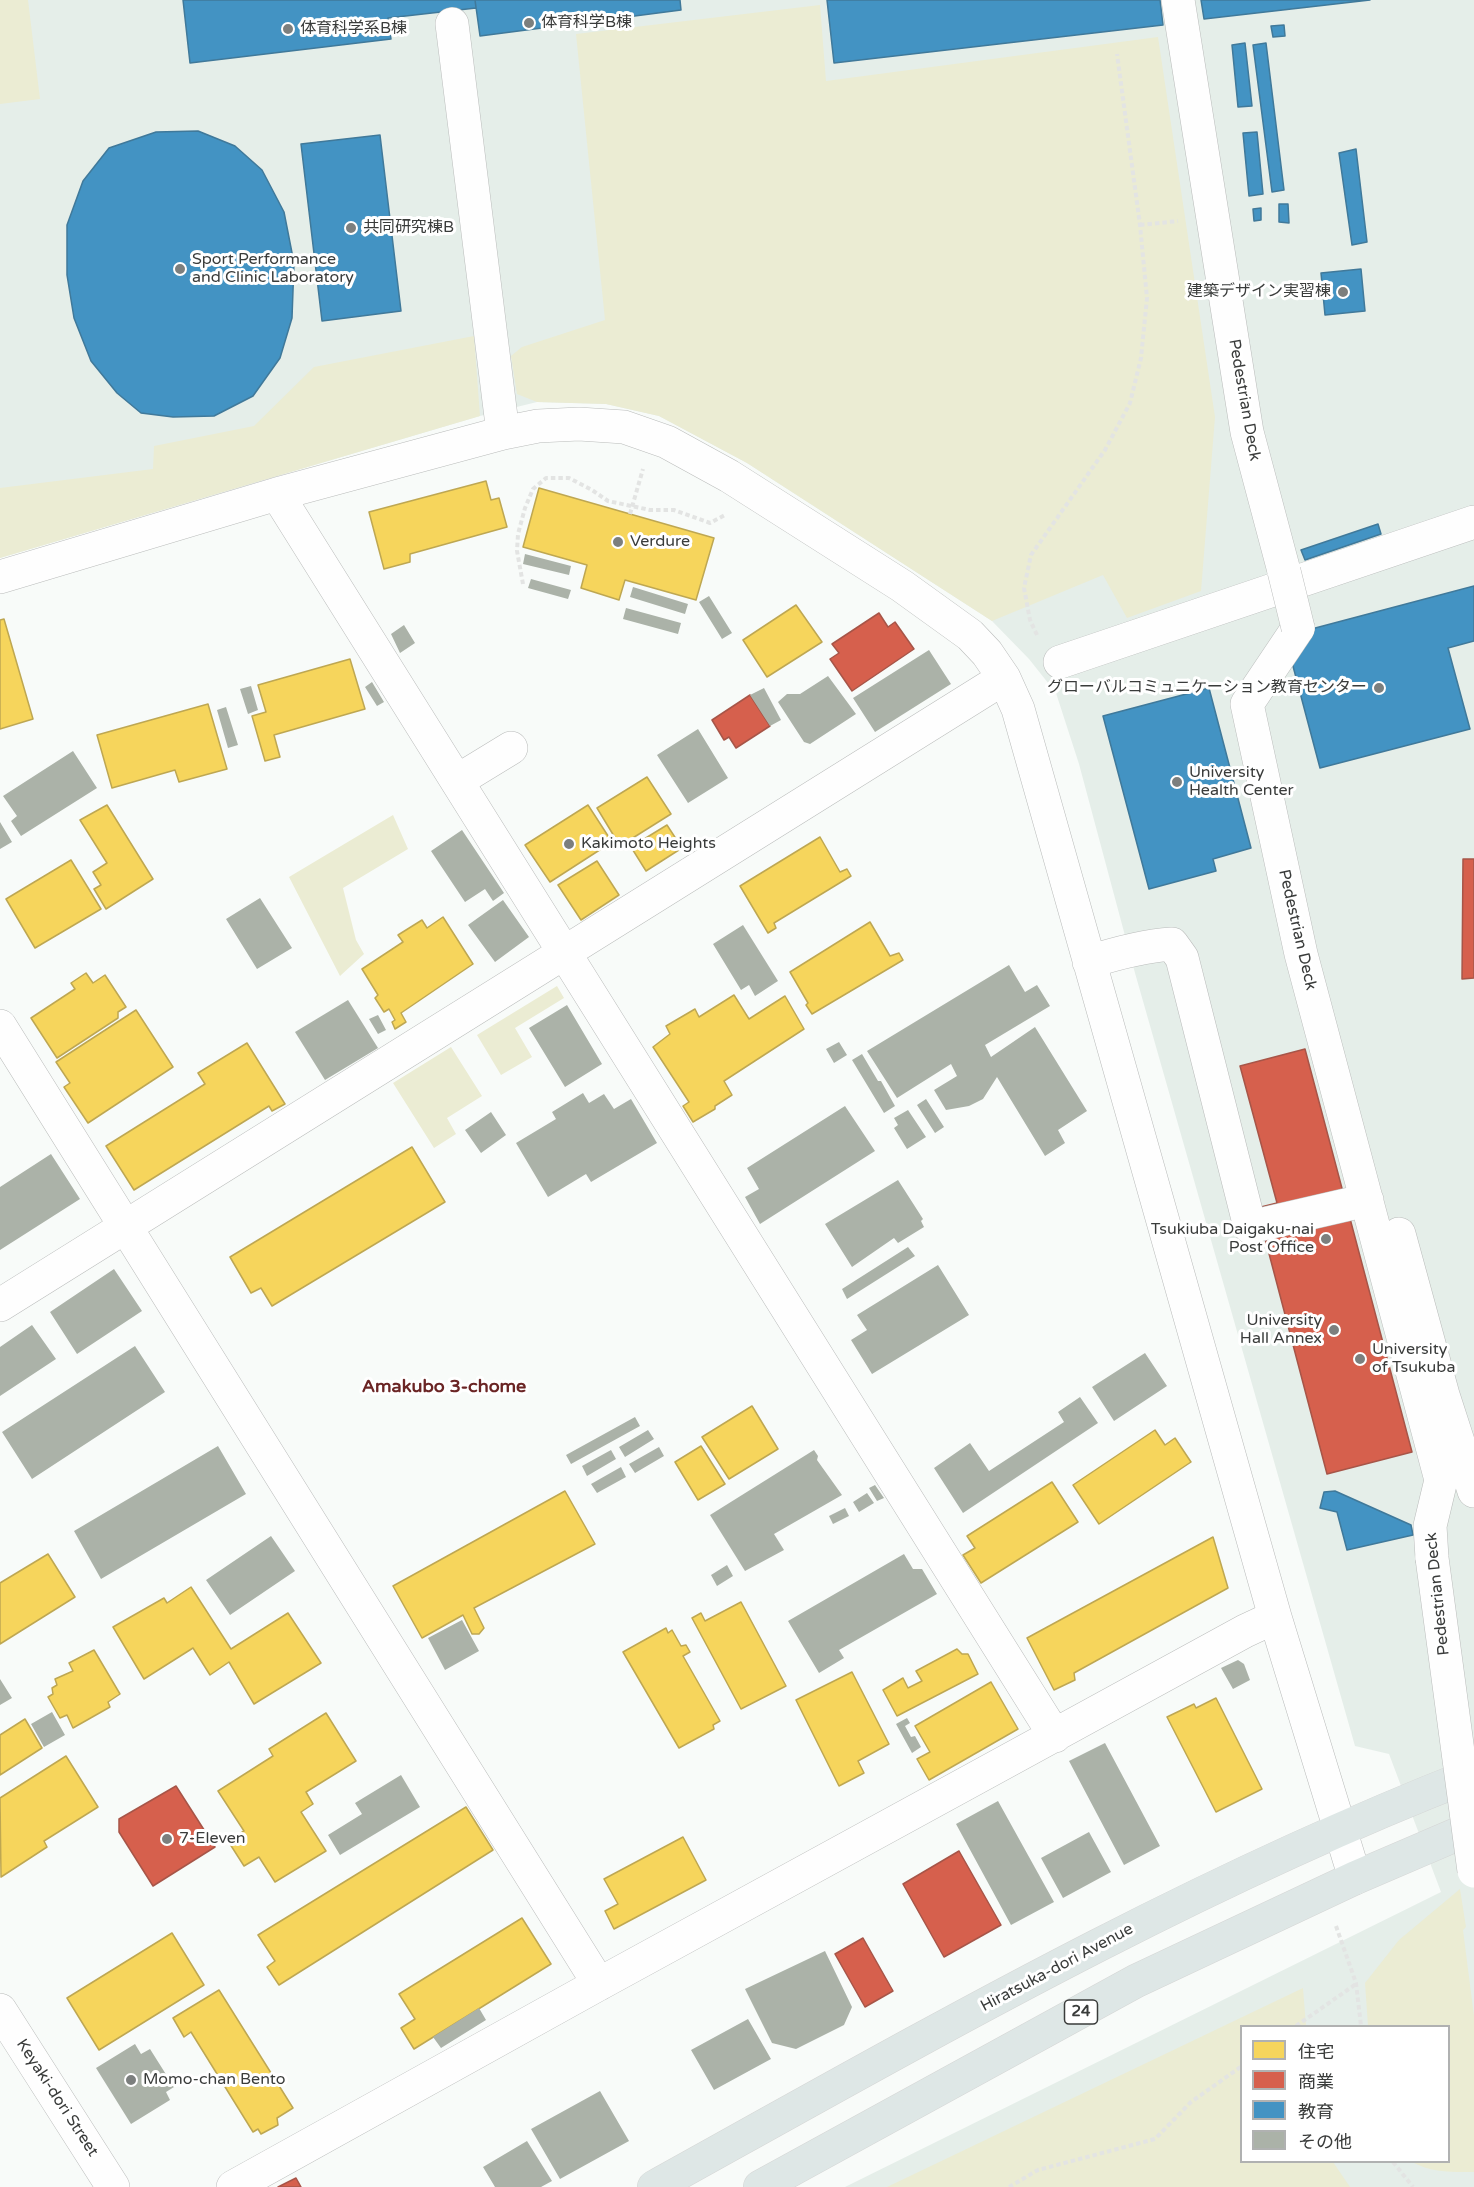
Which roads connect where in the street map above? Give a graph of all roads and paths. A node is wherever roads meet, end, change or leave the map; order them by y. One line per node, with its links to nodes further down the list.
1 (1178, 0): 20 (street, Pedestrian Deck, bridge)
2 (452, 24): 4 (street)
3 (1117, 54): 13 (path)
4 (503, 433): 6 (street); 14 (street)
5 (646, 460): 7 (path)
6 (277, 494): 11 (street); 16 (street)
7 (633, 507): 8 (path); 9 (path); 12 (path)
8 (730, 512)
9 (630, 514)
10 (1474, 522): 13 (street)
11 (0, 577)
12 (523, 584)
13 (1060, 662)
14 (1004, 678): 17 (street); 18 (street)
15 (511, 747): 16 (street)
16 (457, 781): 17 (street)
17 (564, 952): 22 (street); 27 (street)
18 (1089, 962): 21 (street); 26 (street)
19 (0, 1026): 22 (street)
20 (1351, 1142): 21 (street, Pedestrian Deck); 24 (street)
21 (1367, 1200): 24 (street, Pedestrian Deck)
22 (126, 1227): 23 (street); 35 (street)
23 (0, 1305)
24 (1431, 1398): 25 (street); 31 (street, Pedestrian Deck, bridge)
25 (1474, 1491)
26 (1275, 1617): 27 (street); 30 (street)
27 (1055, 1736): 35 (street)
28 (1474, 1774): 30 (main road, Hiratsuka-dori Avenue)
29 (1474, 1827): 32 (main road, 24)
30 (1338, 1829): 32 (street); 43 (main road, Hiratsuka-dori Avenue)
31 (1474, 1871)
32 (1354, 1878): 44 (main road, 24)
33 (1334, 1921): 34 (path)
34 (1356, 1983): 37 (path); 38 (path)
35 (599, 1984): 42 (street)
36 (0, 2010): 41 (street, Keyaki-dori Street)
37 (1297, 2025)
38 (1361, 2025)
39 (1240, 2067): 45 (path)
40 (1394, 2163): 46 (path)
41 (113, 2187)
42 (233, 2187)
43 (654, 2187)
44 (760, 2187)
45 (1009, 2187)
46 (1413, 2187)

